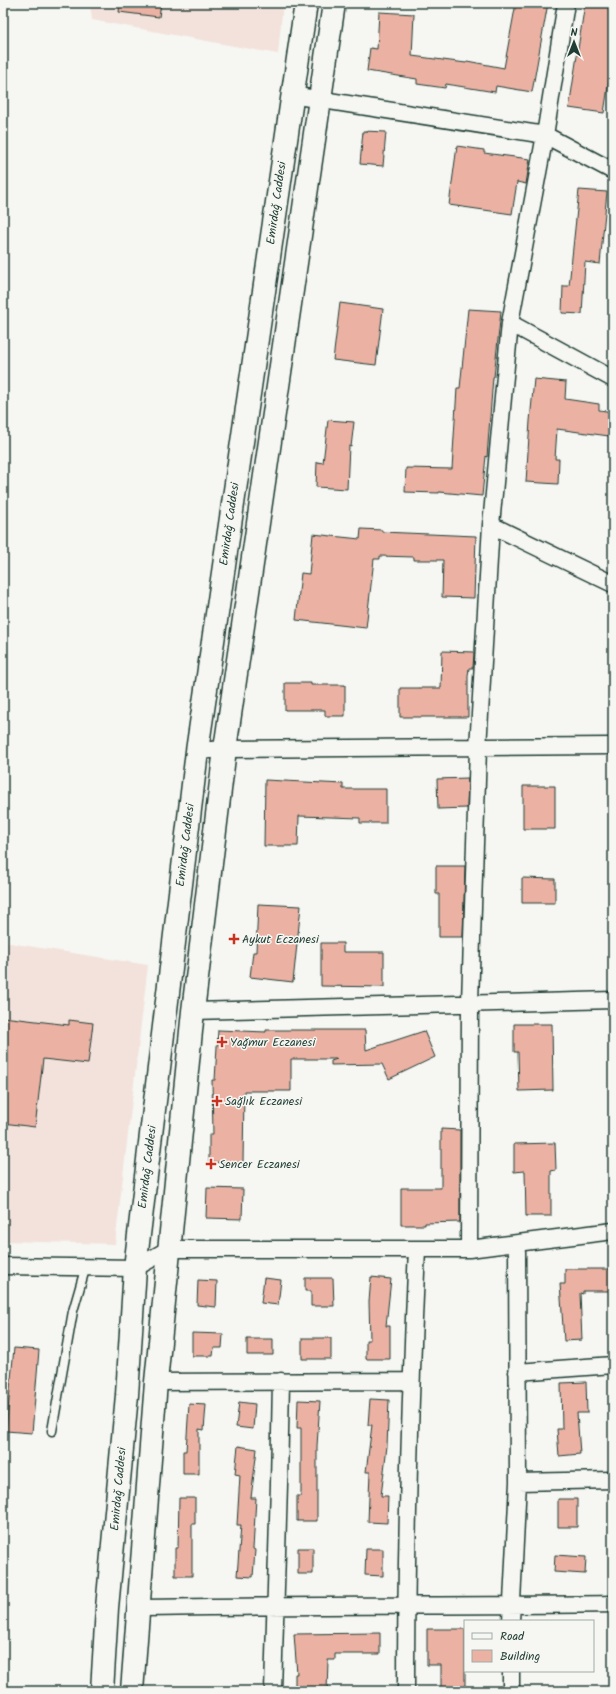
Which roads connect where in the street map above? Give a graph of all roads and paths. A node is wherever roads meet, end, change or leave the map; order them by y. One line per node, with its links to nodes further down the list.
1 (306, 3): 4 (main road, Emirdağ Caddesi)
2 (334, 3): 5 (main road)
3 (566, 3): 6 (street)
4 (291, 95): 5 (street); 15 (main road, Emirdağ Caddesi)
5 (320, 100): 6 (street); 14 (main road)
6 (545, 135): 7 (street); 8 (street)
7 (613, 171)
8 (510, 323): 9 (street); 10 (street)
9 (613, 380)
10 (491, 525): 11 (street); 13 (street)
11 (613, 584)
12 (613, 746): 13 (street)
13 (478, 748): 14 (street); 17 (street)
14 (225, 749): 15 (street); 18 (main road)
15 (197, 751): 26 (main road, Emirdağ Caddesi)
16 (613, 1000): 17 (street)
17 (470, 1003): 18 (street); 22 (street)
18 (193, 1011): 21 (main road)
19 (613, 1231): 20 (street)
20 (517, 1243): 22 (street); 28 (street)
21 (169, 1249): 23 (street); 26 (street); 31 (main road)
22 (469, 1249): 23 (street)
23 (417, 1250): 30 (street)
24 (3, 1266): 25 (street)
25 (86, 1266): 26 (street); 32 (lane)
26 (135, 1268): 41 (main road, Emirdağ Caddesi)
27 (613, 1365): 28 (street)
28 (517, 1372): 34 (street)
29 (281, 1381): 30 (street); 31 (street); 37 (street)
30 (411, 1381): 35 (street)
31 (156, 1382): 38 (main road)
32 (52, 1431)
33 (613, 1480): 34 (street)
34 (518, 1482): 39 (street)
35 (406, 1604): 37 (street); 39 (street); 44 (street)
36 (613, 1604): 39 (street)
37 (275, 1605): 38 (street); 43 (street)
38 (138, 1608): 42 (main road)
39 (511, 1613)
40 (511, 1672): 45 (street)
41 (102, 1691)
42 (132, 1691)
43 (273, 1691)
44 (406, 1691)
45 (511, 1691)

